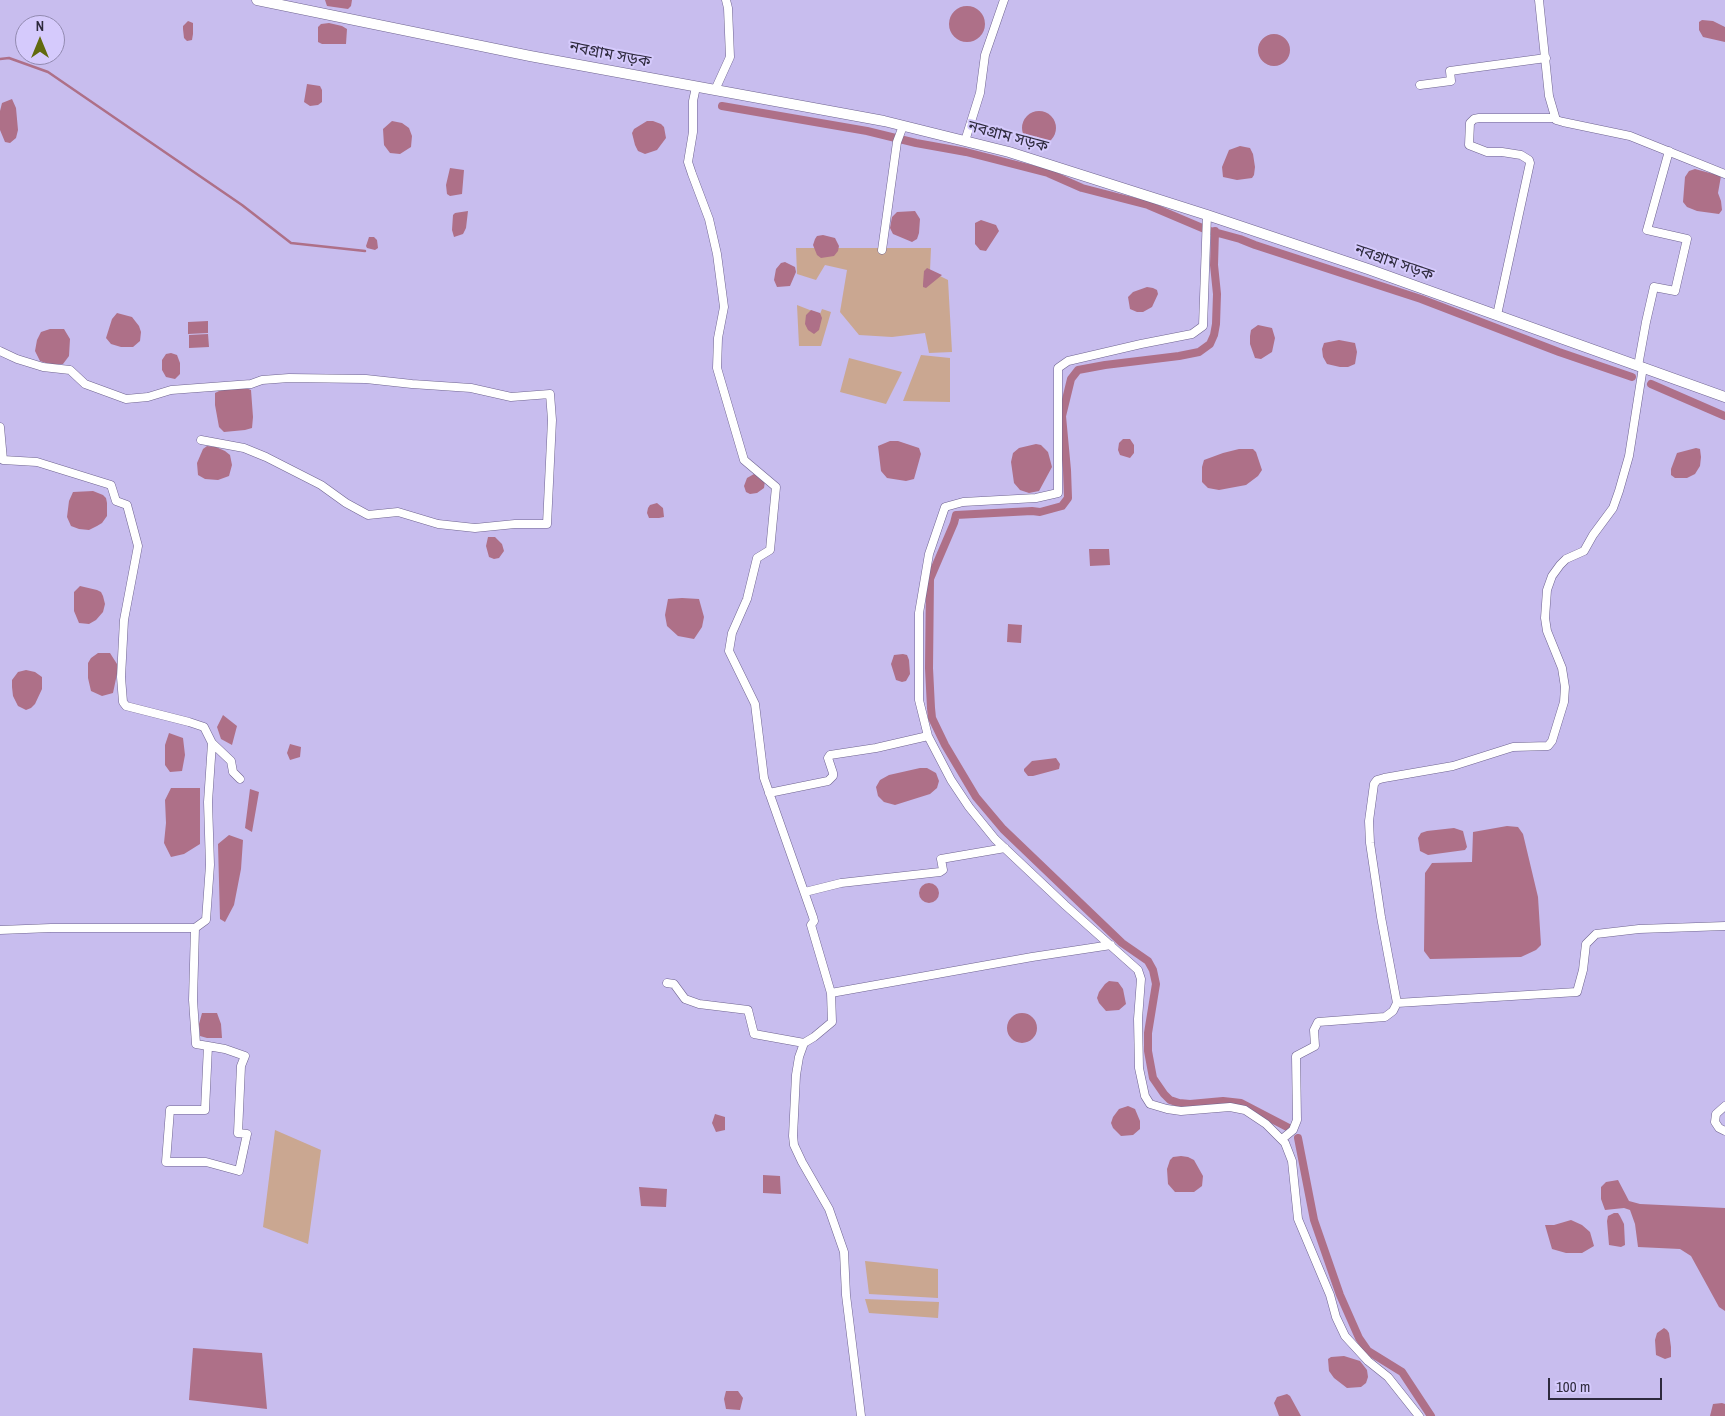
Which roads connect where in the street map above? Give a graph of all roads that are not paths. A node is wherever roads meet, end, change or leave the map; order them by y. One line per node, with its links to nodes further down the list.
1 (257, 0): 7 (main road, নবগ্রাম সড়ক)
2 (726, 0): 8 (street)
3 (1004, 0): 11 (street)
4 (1539, 0): 5 (street)
5 (1546, 58): 6 (street); 9 (street)
6 (1420, 85)
7 (696, 87): 8 (main road, নবগ্রাম সড়ক); 25 (street)
8 (715, 90): 10 (main road, নবগ্রাম সড়ক)
9 (1555, 118): 12 (street); 16 (street)
10 (902, 129): 11 (main road, নবগ্রাম সড়ক); 15 (street)
11 (965, 141): 14 (main road, নবগ্রাম সড়ক)
12 (1669, 151): 13 (street); 18 (street)
13 (1725, 174)
14 (1207, 217): 16 (main road, নবগ্রাম সড়ক); 22 (street)
15 (882, 250)
16 (1497, 315): 18 (main road, নবগ্রাম সড়ক)
17 (0, 351): 21 (street)
18 (1641, 367): 19 (main road, নবগ্রাম সড়ক); 34 (street)
19 (1725, 397)
20 (0, 426): 23 (street)
21 (201, 440)
22 (928, 736): 25 (street); 26 (street)
23 (212, 743): 24 (street); 29 (street)
24 (240, 779)
25 (769, 793): 27 (street)
26 (1005, 848): 27 (street); 31 (street)
27 (805, 892): 33 (street)
28 (1725, 926): 34 (street)
29 (196, 928): 30 (street); 36 (street)
30 (0, 930)
31 (1111, 945): 33 (street); 39 (street)
32 (668, 983): 35 (street)
33 (831, 993): 35 (street)
34 (1398, 1003): 39 (street)
35 (804, 1043): 40 (street)
36 (208, 1046): 36 (street)
37 (1725, 1106): 38 (street)
38 (1725, 1131)
39 (1282, 1139): 41 (street)
40 (860, 1416)
41 (1419, 1416)

